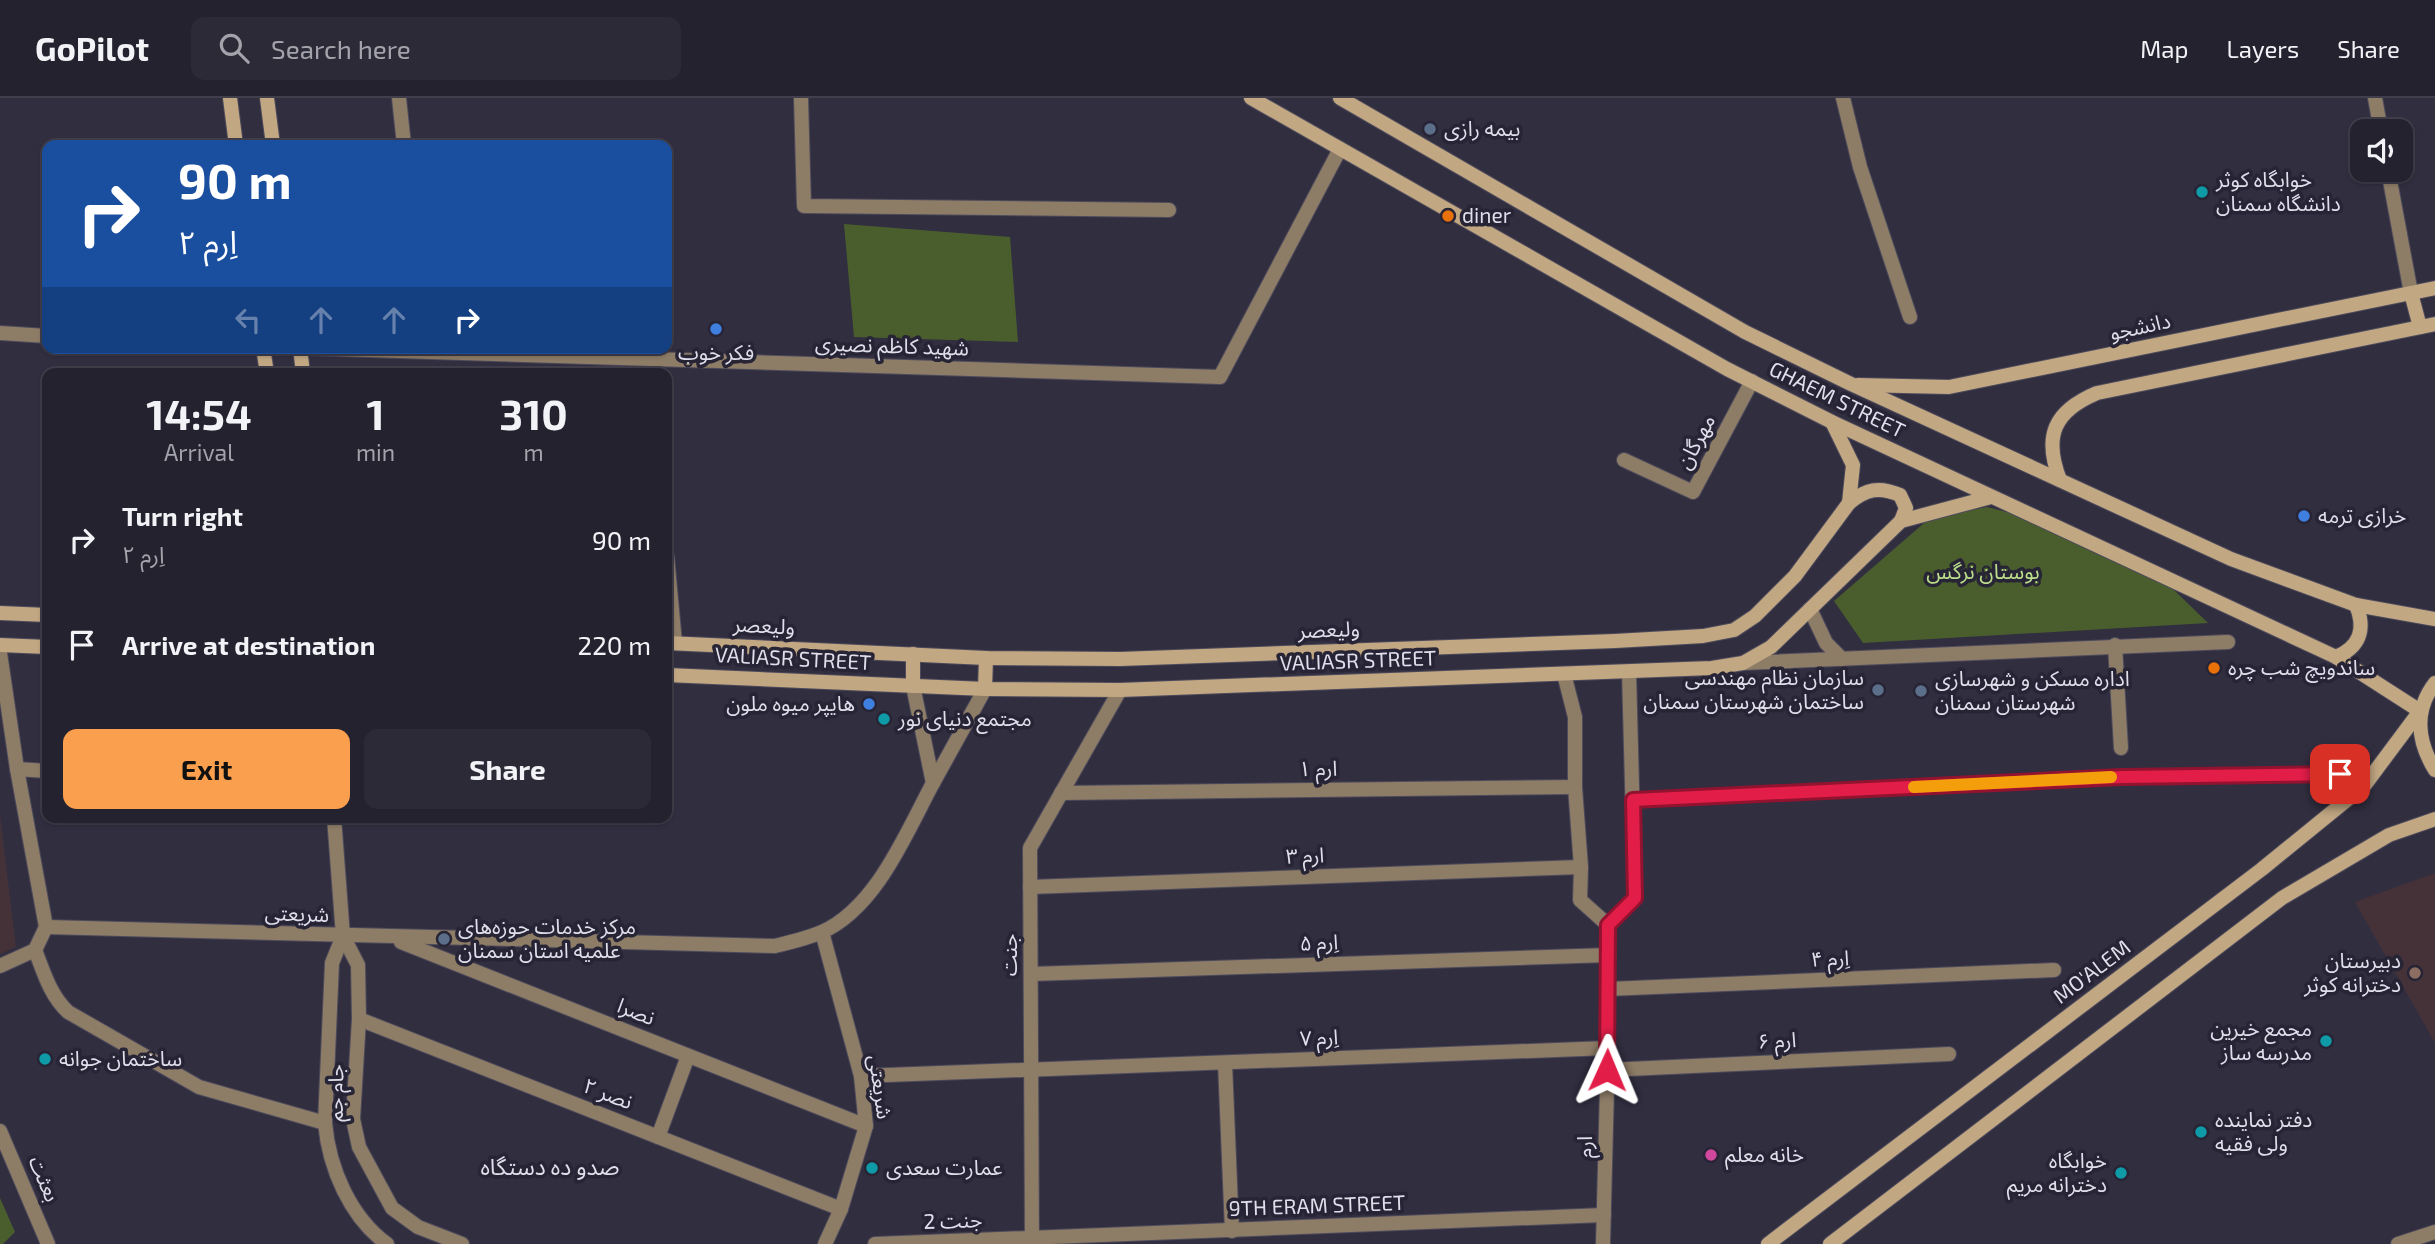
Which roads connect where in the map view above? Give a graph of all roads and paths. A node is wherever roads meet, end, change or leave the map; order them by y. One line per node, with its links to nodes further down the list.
1 (230, 98): 10 (main road)
2 (267, 98): 11 (main road)
3 (399, 98): 12 (street)
4 (800, 98): 15 (street)
5 (1251, 98): 13 (main road, GHAEM STREET)
6 (1340, 98): 26 (main road, GHAEM STREET)
7 (1843, 98): 18 (street)
8 (2375, 98): 9 (street)
9 (2379, 119)
10 (235, 140)
11 (272, 140)
12 (403, 140)
13 (1340, 149): 24 (street, شهید کاظم نصیری); 25 (main road, GHAEM STREET)
14 (2390, 182): 17 (street)
15 (1169, 210)
16 (2435, 288): 17 (main road, دانشجو)
17 (2411, 293): 20 (main road); 26 (main road, دانشجو)
18 (1910, 317)
19 (2435, 324): 20 (main road)
20 (2420, 327): 29 (main road)
21 (0, 333): 22 (street)
22 (42, 336)
23 (483, 354): 24 (street, شهید کاظم نصیری)
24 (648, 366)
25 (1752, 381): 27 (main road, GHAEM STREET); 28 (street, مهرگان)
26 (1851, 384): 29 (main road, GHAEM STREET)
27 (1832, 422): 30 (main road, GHAEM STREET); 31 (main road)
28 (1624, 460)
29 (2060, 480): 33 (main road, GHAEM STREET)
30 (1992, 497): 32 (main road, VALIASR STREET); 46 (main road, GHAEM STREET)
31 (1849, 503): 32 (main road); 45 (main road, ولیعصر)
32 (1901, 521): 34 (main road, VALIASR STREET)
33 (2356, 605): 37 (main road, GHAEM STREET); 46 (main road)
34 (1810, 609): 47 (street); 48 (main road, VALIASR STREET)
35 (0, 613): 36 (main road)
36 (42, 615)
37 (2435, 620)
38 (2228, 642): 41 (street)
39 (672, 643): 44 (main road, ولیعصر)
40 (0, 645): 42 (main road)
41 (2115, 645): 47 (street); 57 (street)
42 (42, 647)
43 (0, 653): 58 (street)
44 (913, 654): 45 (main road, ولیعصر); 53 (main road)
45 (986, 657): 54 (main road)
46 (2336, 657): 56 (main road, GHAEM STREET)
47 (1842, 659): 48 (street)
48 (1743, 663): 49 (main road, VALIASR STREET)
49 (1629, 672): 50 (main road, VALIASR STREET); 65 (street)
50 (1564, 674): 55 (main road, VALIASR STREET); 63 (street)
51 (672, 675): 53 (main road, VALIASR STREET)
52 (2435, 683): 56 (main road, MO'ALEM)
53 (913, 686): 54 (main road, VALIASR STREET); 62 (street)
54 (985, 689): 55 (main road, VALIASR STREET); 62 (street, شریعتی)
55 (1120, 690): 64 (street, جنت)
56 (2420, 711): 59 (main road); 104 (main road, MO'ALEM)
57 (2121, 748)
58 (17, 769): 60 (street); 71 (street)
59 (2435, 769)
60 (42, 771)
61 (2340, 774): 65 (street)
62 (933, 783): 72 (street, شریعتی)
63 (1575, 787): 64 (street, ارم ۱); 68 (street)
64 (1062, 793): 69 (street, جنت)
65 (1633, 800): 70 (street)
66 (2435, 819): 105 (main road)
67 (334, 823): 73 (street, جام جم)
68 (1581, 867): 69 (street, ارم ۳); 70 (street)
69 (1030, 887): 79 (street, جنت)
70 (1608, 925): 76 (street, ارم)
71 (46, 927): 73 (street, شریعتی); 75 (street)
72 (822, 932): 74 (street, شریعتی); 88 (street, شریعتی)
73 (343, 936): 74 (street, شریعتی); 81 (street, جام جم); 89 (street, جام جم)
74 (390, 938): 84 (street, نصرا)
75 (35, 950): 77 (street); 89 (street, جام جم)
76 (1609, 955): 79 (street, اِرم ۵); 80 (street, ارم)
77 (0, 966)
78 (2054, 970): 80 (street, اِرم ۴)
79 (1031, 974): 86 (street, جنت)
80 (1608, 989): 82 (street, ارم)
81 (359, 1019): 92 (street, نصر ۲); 100 (street, جام جم)
82 (1608, 1048): 85 (street, اِرم ۷); 87 (street, ارم)
83 (1949, 1054): 87 (street, ارم ۶)
84 (688, 1056): 90 (street, نصرا); 92 (street)
85 (1225, 1063): 86 (street, اِرم ۷); 95 (street)
86 (1031, 1070): 88 (street, اِرم ۷); 97 (street, جنت)
87 (1607, 1070): 94 (street, ارم)
88 (861, 1076): 90 (street, شریعتی)
89 (325, 1123): 99 (street, جام جم)
90 (866, 1126): 93 (street, شریعتی)
91 (0, 1131): 98 (street, بعثت)
92 (658, 1137): 93 (street, نصر ۲)
93 (841, 1209): 101 (street, شریعتی)
94 (1604, 1215): 95 (street, 9TH ERAM STREET); 103 (street, ارم)
95 (1232, 1231): 97 (street, 9TH ERAM STREET)
96 (2435, 1232): 106 (street)
97 (1032, 1242): 102 (street, جنت 2)
98 (48, 1244)
99 (387, 1244)
100 (462, 1244)
101 (825, 1244)
102 (875, 1244)
103 (1602, 1244)
104 (1768, 1244)
105 (1830, 1244)
106 (2398, 1244)

